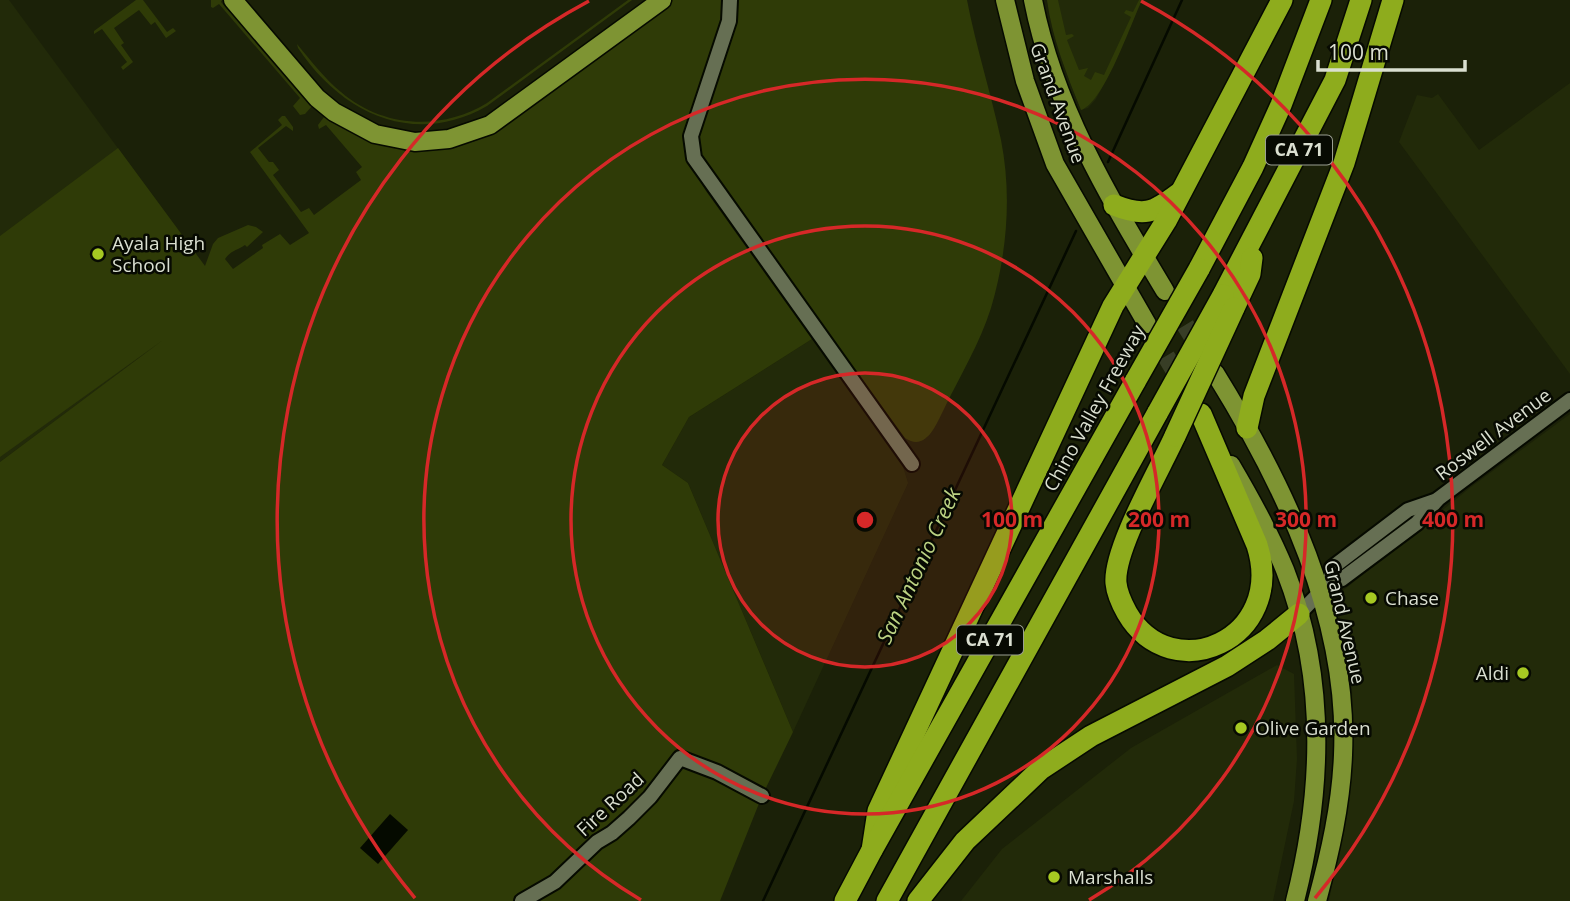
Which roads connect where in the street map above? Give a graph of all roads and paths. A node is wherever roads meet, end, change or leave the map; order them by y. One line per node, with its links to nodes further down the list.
1 (233, 0): 4 (main road)
2 (246, 0): 3 (main road)
3 (643, 0)
4 (662, 0)
5 (730, 0): 23 (street)
6 (1005, 0): 15 (main road, Grand Avenue)
7 (1033, 0): 13 (main road, Grand Avenue)
8 (1282, 0): 12 (highway)
9 (1321, 0): 27 (highway, Chino Valley Freeway / CA 71, bridge)
10 (1361, 0): 17 (highway, CA 71)
11 (1393, 0): 22 (highway)
12 (1182, 191): 13 (highway); 14 (highway)
13 (1114, 205): 14 (main road, Grand Avenue)
14 (1144, 257): 15 (highway); 16 (main road, Grand Avenue)
15 (1125, 287): 18 (main road, Grand Avenue); 27 (highway)
16 (1165, 292)
17 (1228, 301): 21 (highway, bridge); 30 (highway, CA 71, bridge)
18 (1147, 324)
19 (1214, 373): 22 (main road, Grand Avenue)
20 (1570, 400): 24 (street, Roswell Avenue)
21 (1199, 411): 25 (main road)
22 (1247, 428): 24 (main road, Grand Avenue)
23 (912, 464)
24 (1325, 588): 25 (street, Roswell Avenue); 33 (main road, Grand Avenue)
25 (1299, 614): 31 (highway); 32 (main road)
26 (762, 796): 28 (street, Fire Road)
27 (872, 850): 29 (highway, Chino Valley Freeway / CA 71)
28 (522, 901)
29 (845, 901)
30 (887, 901)
31 (918, 901)
32 (1295, 901)
33 (1318, 901)

